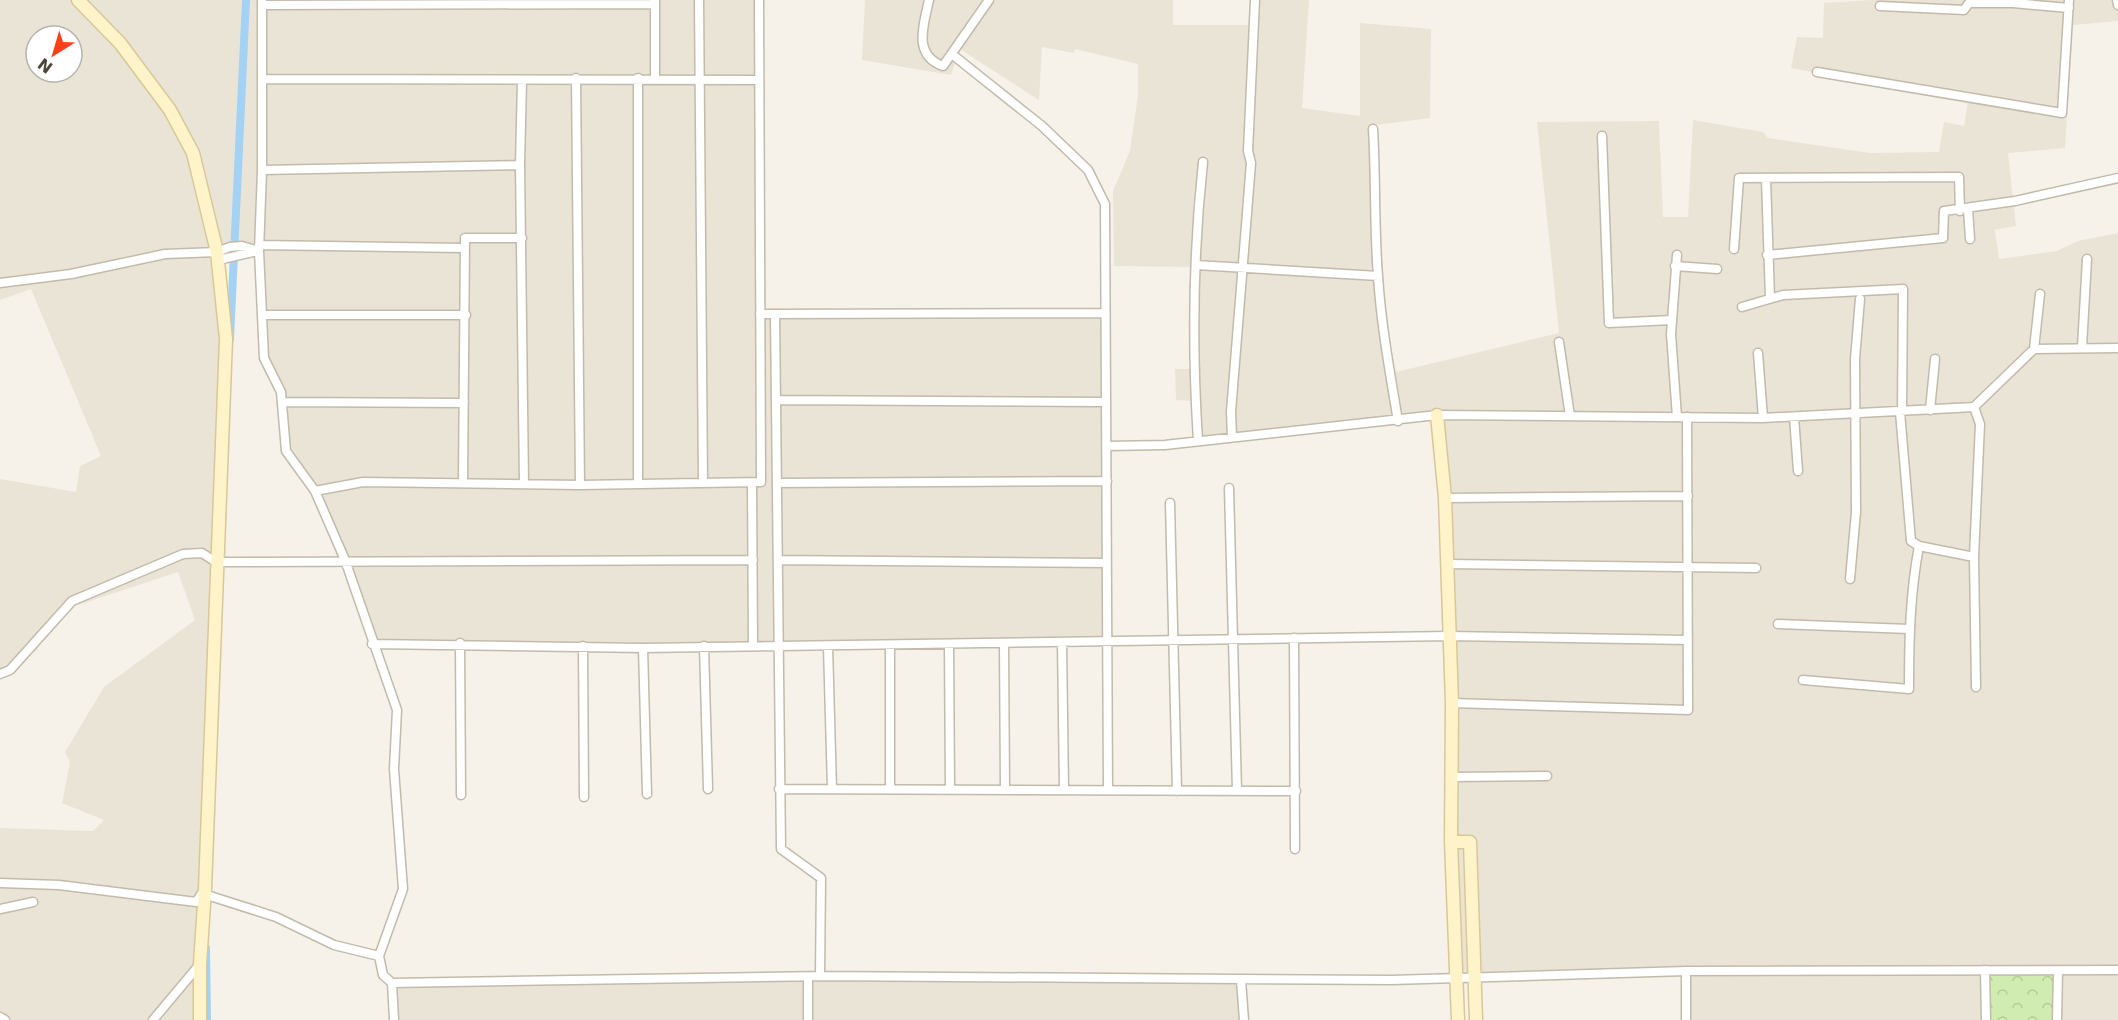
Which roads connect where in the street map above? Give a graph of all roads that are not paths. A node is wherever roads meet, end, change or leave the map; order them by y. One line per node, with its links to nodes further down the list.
1 (78, 0): 37 (street)
2 (699, 0): 20 (street)
3 (759, 0): 21 (street)
4 (930, 0): 13 (street)
5 (989, 0): 13 (street)
6 (1255, 0): 41 (street)
7 (2117, 0): 11 (street)
8 (262, 2): 9 (street); 17 (street)
9 (655, 2): 18 (street)
10 (2069, 4): 12 (street); 14 (street)
11 (2118, 5)
12 (1880, 6)
13 (953, 56): 49 (street)
14 (1817, 72)
15 (576, 78): 16 (street); 19 (street); 86 (street)
16 (638, 78): 18 (street); 87 (street)
17 (262, 79): 19 (street); 26 (street)
18 (655, 79): 20 (street)
19 (522, 80): 25 (street)
20 (700, 80): 21 (street); 82 (street)
21 (758, 80): 50 (street)
22 (1372, 129): 43 (street)
23 (1602, 136): 54 (street)
24 (1203, 162): 39 (street)
25 (520, 165): 26 (street); 30 (street)
26 (262, 170): 32 (street)
27 (2118, 178): 29 (street)
28 (1766, 179): 29 (street); 34 (street); 36 (street)
29 (1964, 210): 31 (street); 36 (street)
30 (522, 238): 33 (street); 85 (street)
31 (1970, 239)
32 (259, 248): 33 (street); 37 (street); 37 (street); 52 (street)
33 (464, 248): 53 (street)
34 (1734, 249)
35 (1677, 255): 40 (street)
36 (1767, 255): 46 (street)
37 (218, 256): 44 (street); 98 (street)
38 (2087, 259): 56 (street)
39 (1196, 265): 41 (street); 77 (street)
40 (1675, 266): 42 (street); 54 (street)
41 (1243, 268): 43 (street); 76 (street)
42 (1717, 269)
43 (1378, 276): 75 (street)
44 (0, 283)
45 (2040, 294): 58 (street)
46 (1770, 298): 48 (street); 67 (street)
47 (1860, 299): 68 (street)
48 (1742, 307)
49 (1104, 313): 51 (street); 63 (street)
50 (760, 314): 51 (street); 83 (street)
51 (775, 314): 61 (street)
52 (262, 315): 53 (street); 62 (street)
53 (466, 315): 64 (street)
54 (1672, 320): 71 (street)
55 (1560, 342): 70 (street)
56 (2082, 347): 57 (street); 58 (street)
57 (2118, 348)
58 (2034, 349): 65 (street)
59 (1758, 353): 74 (street)
60 (1935, 359): 66 (street)
61 (777, 400): 63 (street); 84 (street)
62 (283, 402): 64 (street); 89 (street)
63 (1104, 402): 78 (street)
64 (464, 403): 81 (street)
65 (1974, 407): 66 (street); 94 (street)
66 (1930, 410): 67 (street)
67 (1901, 412): 68 (street); 93 (street)
68 (1856, 414): 73 (street); 103 (street)
69 (1437, 415): 70 (street); 75 (street); 91 (street)
70 (1570, 416): 71 (street)
71 (1677, 417): 72 (street)
72 (1688, 417): 74 (street); 90 (street)
73 (1794, 417): 74 (street); 79 (street)
74 (1764, 418)
75 (1398, 421): 76 (street)
76 (1232, 437): 77 (street)
77 (1198, 441): 78 (street)
78 (1106, 446): 80 (street)
79 (1798, 471)
80 (1107, 481): 84 (street); 99 (street)
81 (463, 483): 85 (street); 89 (street)
82 (703, 483): 83 (street); 87 (street)
83 (752, 483): 96 (street)
84 (777, 483): 97 (street)
85 (524, 484): 86 (street)
86 (580, 484): 87 (street)
87 (638, 484)
88 (1229, 488): 108 (street)
89 (315, 491): 95 (street)
90 (1688, 495): 91 (street); 101 (street)
91 (1446, 498): 100 (street)
92 (1170, 503): 110 (street)
93 (1918, 546): 94 (street); 105 (street)
94 (1974, 557): 126 (street)
95 (345, 560): 96 (street); 98 (street); 114 (street)
96 (753, 560): 119 (street)
97 (778, 560): 99 (street); 120 (street)
98 (222, 562): 124 (street); 147 (street)
99 (1107, 563): 112 (street)
100 (1446, 564): 101 (street); 106 (street)
101 (1688, 568): 102 (street); 109 (street)
102 (1756, 568)
103 (1850, 579)
104 (1778, 624): 105 (street)
105 (1909, 629): 125 (street)
106 (1449, 636): 107 (street); 109 (street); 127 (street)
107 (1294, 638): 108 (street); 140 (street)
108 (1234, 639): 110 (street); 139 (street)
109 (1688, 640): 127 (street)
110 (1172, 641): 112 (street); 138 (street)
111 (1062, 642): 112 (street); 115 (street); 136 (street)
112 (1108, 642): 137 (street)
113 (460, 643): 114 (street); 117 (street); 142 (street)
114 (372, 644): 150 (street)
115 (1004, 644): 116 (street); 135 (street)
116 (949, 645): 122 (street); 134 (street)
117 (584, 646): 123 (street); 143 (street)
118 (704, 646): 119 (street); 123 (street); 130 (street)
119 (753, 646): 120 (street)
120 (779, 646): 121 (street); 131 (street)
121 (828, 646): 122 (street); 132 (street)
122 (890, 646): 133 (street)
123 (643, 648): 141 (street)
124 (0, 674)
125 (1803, 680)
126 (1976, 687)
127 (1452, 703): 129 (street)
128 (1547, 776): 129 (street)
129 (1452, 777): 144 (street)
130 (708, 789)
131 (779, 789): 132 (street); 156 (street)
132 (832, 789): 133 (street)
133 (890, 789): 134 (street)
134 (950, 789): 135 (street)
135 (1005, 790): 136 (street)
136 (1064, 790): 137 (street)
137 (1108, 790): 138 (street)
138 (1177, 790): 139 (street)
139 (1237, 791): 140 (street)
140 (1296, 791): 145 (street)
141 (647, 794)
142 (460, 795)
143 (584, 797)
144 (1451, 842): 158 (street); 159 (street)
145 (1295, 849)
146 (0, 883): 147 (street)
147 (207, 893): 150 (street); 151 (street)
148 (33, 902): 149 (street)
149 (0, 909)
150 (379, 956): 161 (street)
151 (200, 964): 164 (street); 165 (street)
152 (1984, 970): 154 (street); 155 (street); 172 (street)
153 (2118, 970): 155 (street)
154 (1686, 971): 158 (street); 171 (street)
155 (2058, 971): 173 (street)
156 (820, 976): 157 (street); 160 (street)
157 (808, 977): 161 (street); 167 (street)
158 (1475, 977): 159 (street); 170 (street)
159 (1457, 979): 160 (street); 169 (street)
160 (1241, 980): 168 (street)
161 (392, 983): 166 (street)
162 (0, 1017): 163 (street)
163 (5, 1020)
164 (153, 1020)
165 (200, 1020)
166 (394, 1020)
167 (807, 1020)
168 (1244, 1020)
169 (1458, 1020)
170 (1476, 1020)
171 (1686, 1020)
172 (1986, 1020)
173 (2057, 1020)

